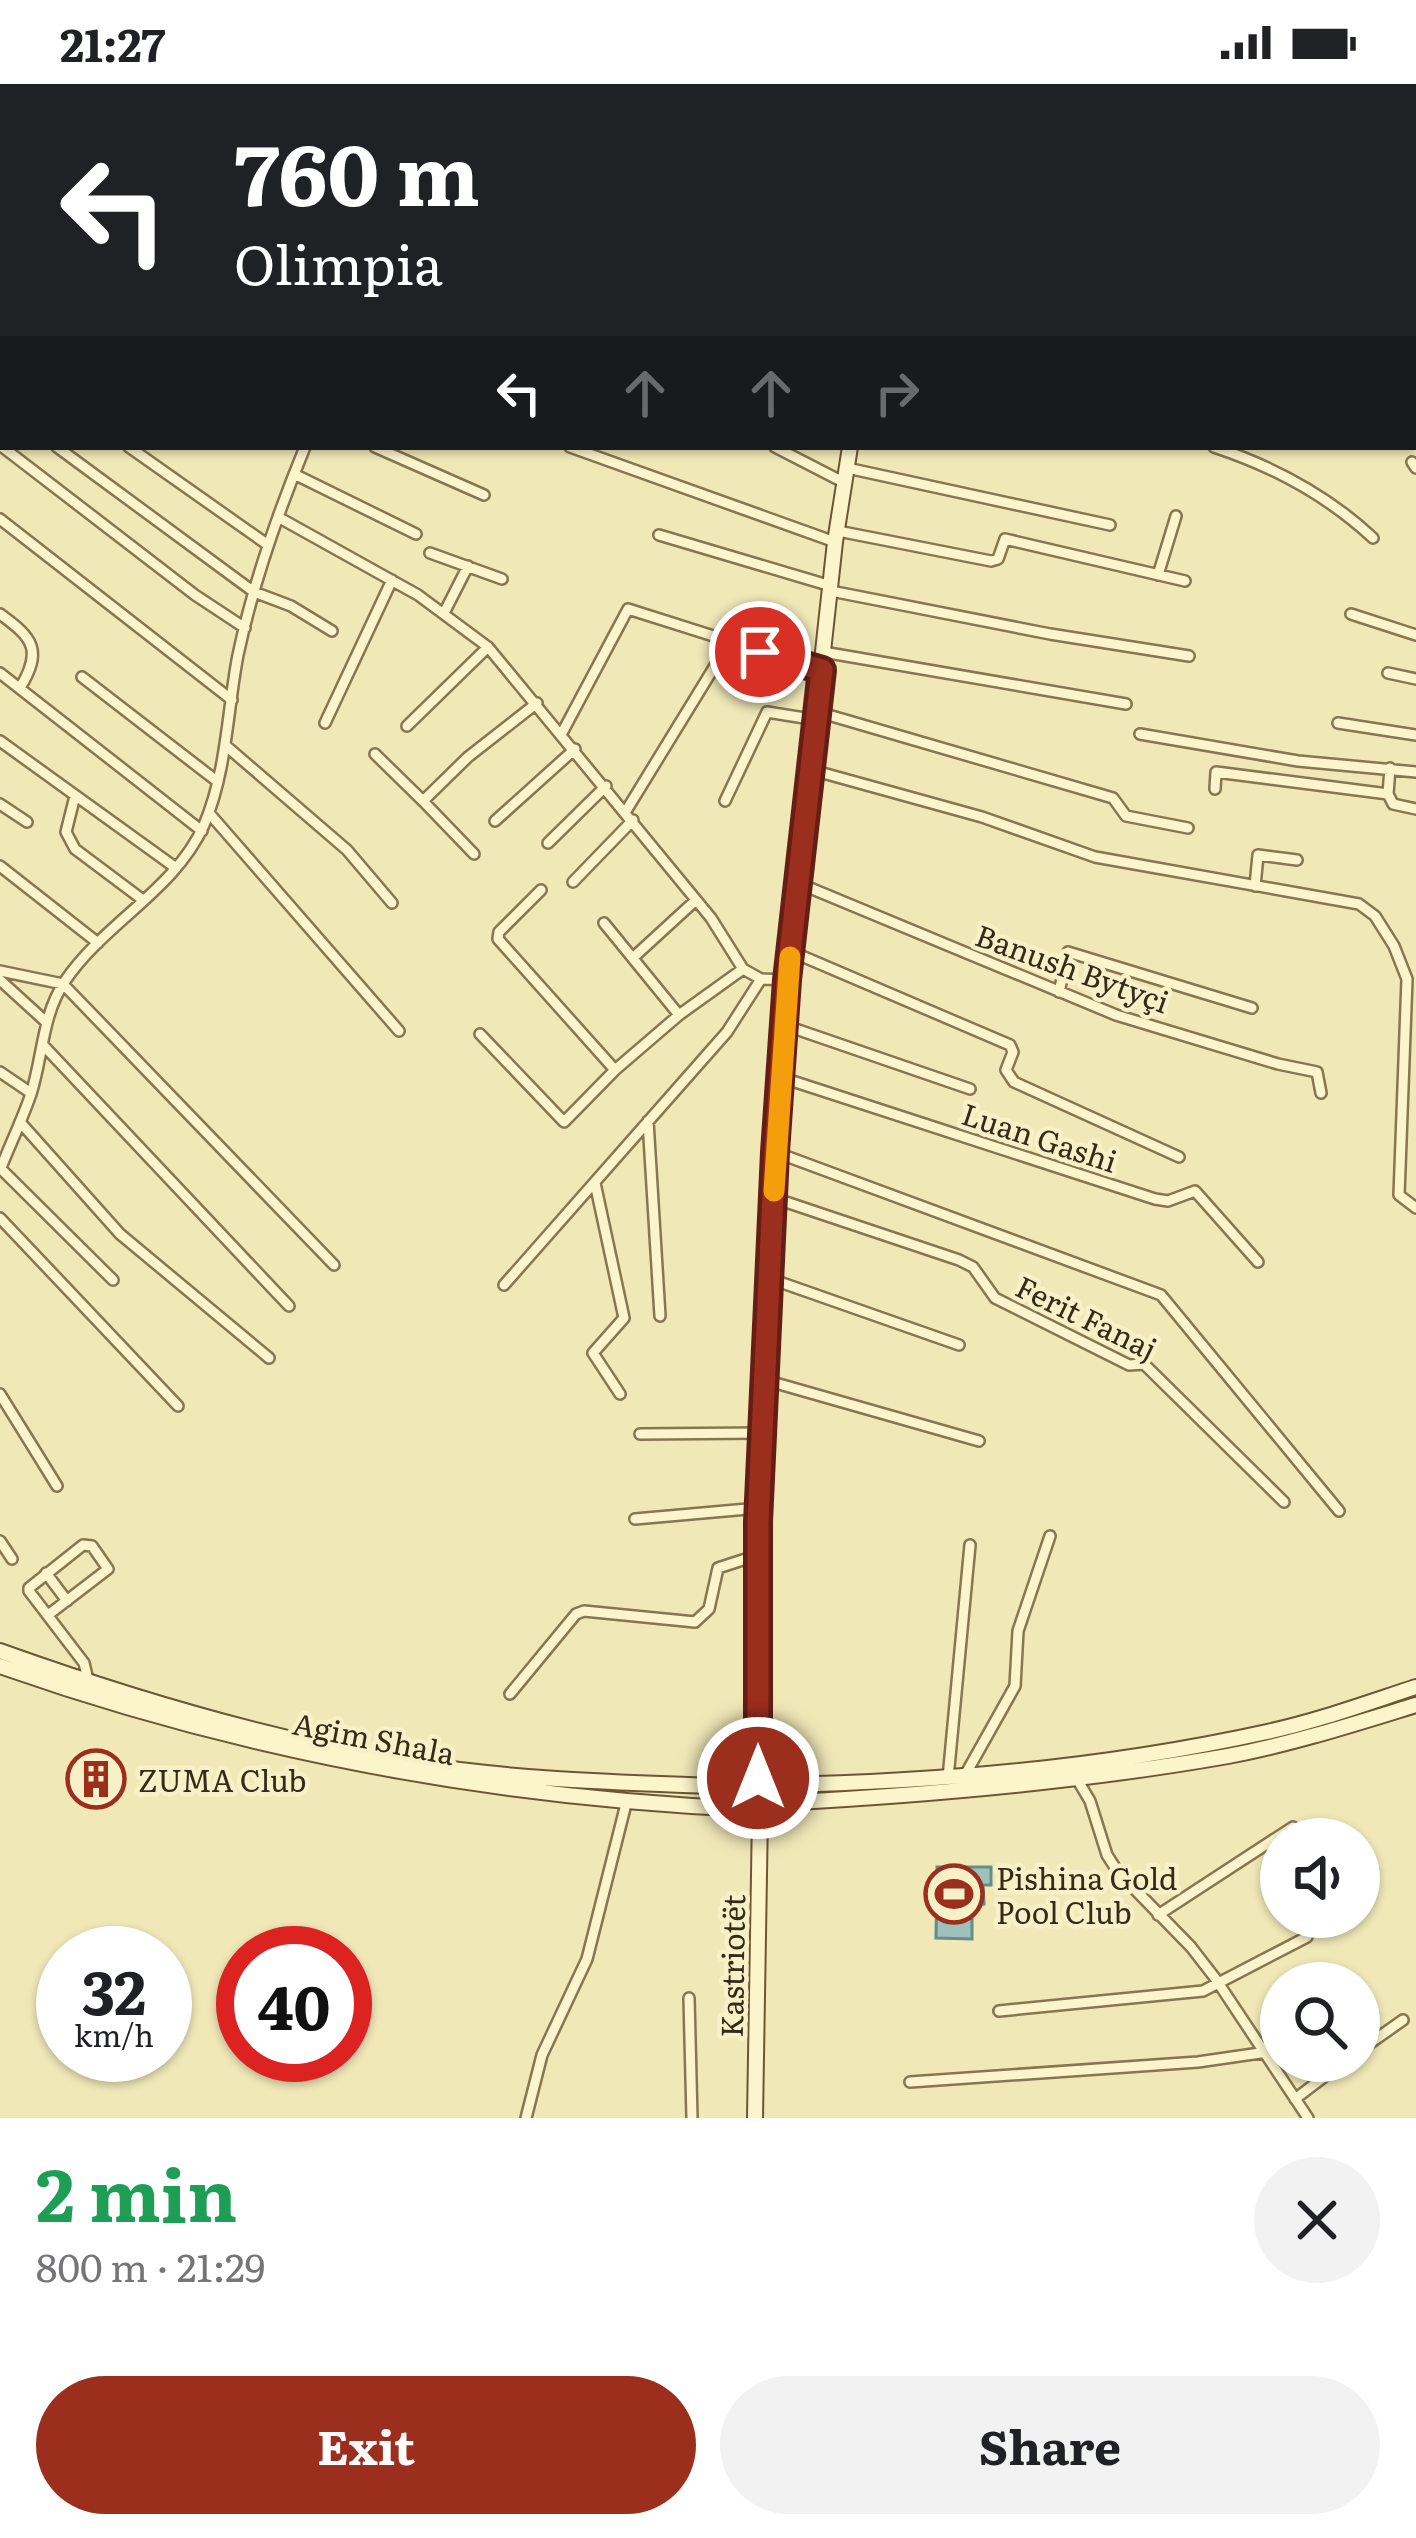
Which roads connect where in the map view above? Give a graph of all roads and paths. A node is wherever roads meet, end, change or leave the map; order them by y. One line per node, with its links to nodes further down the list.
1 (6, 450): 33 (street)
2 (61, 450): 29 (street)
3 (133, 450): 21 (street)
4 (304, 450): 10 (street)
5 (382, 450): 12 (street)
6 (579, 450): 19 (street)
7 (783, 450): 11 (street)
8 (850, 450): 11 (main road)
9 (1223, 450): 20 (street)
10 (294, 475): 14 (street); 17 (street)
11 (846, 476): 16 (street); 19 (main road)
12 (484, 495)
13 (1176, 516): 24 (street)
14 (278, 517): 21 (street); 26 (street)
15 (0, 519): 46 (street)
16 (1110, 525)
17 (416, 534)
18 (658, 536): 28 (street)
19 (837, 536): 24 (street); 28 (main road)
20 (1373, 538)
21 (268, 545): 29 (street)
22 (430, 553): 23 (street)
23 (468, 566): 25 (street); 30 (street)
24 (1158, 574): 27 (street)
25 (502, 579)
26 (392, 580): 30 (street); 50 (street)
27 (1185, 581)
28 (831, 589): 38 (main road); 39 (street)
29 (254, 592): 33 (street); 34 (street)
30 (444, 613): 37 (street)
31 (0, 614): 45 (street)
32 (1351, 614): 35 (street)
33 (245, 628): 46 (street)
34 (332, 631)
35 (1416, 635)
36 (729, 643): 40 (street); 53 (street); 73 (street)
37 (488, 647): 47 (street); 52 (street)
38 (824, 652): 40 (main road); 48 (street)
39 (1189, 656)
40 (822, 670): 49 (main road)
41 (0, 673): 45 (street)
42 (1388, 673): 44 (street)
43 (82, 677): 63 (street)
44 (1416, 679)
45 (20, 688): 77 (street)
46 (232, 700): 57 (street)
47 (537, 703): 53 (street); 68 (street)
48 (1126, 704)
49 (818, 716): 61 (main road); 69 (street); 76 (street)
50 (325, 723)
51 (1338, 723): 55 (street)
52 (407, 726)
53 (562, 733): 58 (street)
54 (1140, 734): 60 (street)
55 (1416, 736)
56 (0, 741): 67 (street)
57 (225, 745): 63 (street); 89 (street)
58 (575, 748): 64 (street); 74 (street)
59 (375, 754): 68 (street)
60 (1390, 768): 62 (street); 66 (street)
61 (812, 770): 84 (main road); 85 (street)
62 (1416, 772)
63 (218, 782): 72 (street)
64 (606, 786): 73 (street); 78 (street)
65 (1215, 789): 66 (street)
66 (1388, 794): 71 (street)
67 (75, 796): 82 (street); 87 (street)
68 (423, 801): 79 (street)
69 (725, 801)
70 (0, 804): 75 (street)
71 (1416, 809)
72 (209, 813): 77 (street); 105 (street)
73 (629, 816): 83 (street); 88 (street)
74 (495, 821)
75 (27, 822)
76 (1188, 827)
77 (202, 831): 82 (street)
78 (548, 843)
79 (474, 854)
80 (1298, 860): 85 (street)
81 (0, 866): 91 (street)
82 (176, 868): 87 (street)
83 (573, 882)
84 (798, 884): 92 (main road); 100 (street, Banush Bytyçi)
85 (1255, 886): 99 (street)
86 (542, 890): 108 (street)
87 (143, 900): 91 (street)
88 (696, 900): 93 (street); 94 (street)
89 (392, 903)
90 (604, 923): 102 (street)
91 (98, 943): 98 (street)
92 (790, 951): 97 (main road); 117 (street)
93 (636, 955)
94 (743, 969): 96 (street); 102 (street)
95 (0, 976): 98 (street); 103 (street)
96 (761, 979): 97 (street); 114 (street)
97 (787, 980): 104 (main road)
98 (63, 984): 103 (street); 124 (street)
99 (1412, 988): 121 (street)
100 (1060, 992): 101 (street); 113 (street, Banush Bytyçi)
101 (1252, 1008)
102 (679, 1016): 108 (street)
103 (46, 1021): 107 (street)
104 (784, 1025): 110 (main road); 111 (street)
105 (399, 1031)
106 (480, 1034): 108 (street)
107 (43, 1045): 112 (street); 128 (street)
108 (615, 1070)
109 (0, 1072): 112 (street)
110 (780, 1077): 116 (main road); 123 (street, Luan Gashi)
111 (970, 1089)
112 (31, 1093): 115 (street)
113 (1322, 1093)
114 (648, 1121): 119 (street); 129 (street)
115 (20, 1122): 118 (street); 131 (street)
116 (775, 1152): 120 (main road); 142 (street)
117 (1179, 1157)
118 (0, 1169): 126 (street)
119 (595, 1183): 127 (street); 134 (street)
120 (773, 1198): 125 (main road); 140 (street, Ferit Fanaj)
121 (1416, 1208)
122 (0, 1218): 135 (street)
123 (1258, 1262)
124 (334, 1265)
125 (771, 1279): 130 (street); 132 (main road)
126 (112, 1280)
127 (505, 1286)
128 (290, 1306)
129 (661, 1316)
130 (959, 1345)
131 (269, 1358)
132 (766, 1380): 136 (main road); 138 (street)
133 (0, 1394): 139 (street)
134 (620, 1394)
135 (178, 1406)
136 (763, 1432): 137 (street); 141 (main road)
137 (640, 1435)
138 (979, 1442)
139 (58, 1486)
140 (1284, 1502)
141 (759, 1508): 143 (street); 147 (main road)
142 (1339, 1511)
143 (635, 1520)
144 (1050, 1536): 159 (street)
145 (0, 1540): 148 (street)
146 (970, 1545): 159 (street)
147 (758, 1556): 156 (street); 158 (main road)
148 (12, 1559)
149 (46, 1573): 150 (street); 150 (street); 151 (street)
150 (67, 1601): 151 (street)
151 (48, 1615): 154 (street)
152 (0, 1652): 154 (main road, Agim Shala)
153 (0, 1666): 163 (main road, Agim Shala)
154 (88, 1680): 162 (main road, Agim Shala)
155 (1416, 1687): 159 (main road)
156 (510, 1694)
157 (1416, 1706): 160 (main road)
158 (758, 1778): 161 (main road); 162 (main road)
159 (956, 1778): 161 (main road)
160 (1076, 1778): 164 (main road); 167 (street)
161 (776, 1785): 164 (main road)
162 (745, 1787): 165 (main road)
163 (627, 1800): 165 (main road, Agim Shala); 180 (street)
164 (778, 1803): 165 (main road)
165 (754, 1811): 182 (main road, Kastriotët)
166 (1260, 1849): 167 (street)
167 (1158, 1915): 169 (street)
168 (1304, 1938): 169 (street)
169 (1219, 1984): 171 (street); 174 (street)
170 (689, 1998): 181 (street)
171 (998, 2011)
172 (1403, 2020): 173 (street)
173 (1380, 2036)
174 (1260, 2042)
175 (1260, 2053): 176 (street)
176 (910, 2082)
177 (1284, 2082): 179 (street)
178 (1317, 2082): 179 (street)
179 (1294, 2099): 183 (street)
180 (526, 2118)
181 (692, 2118)
182 (755, 2118)
183 (1308, 2118)

